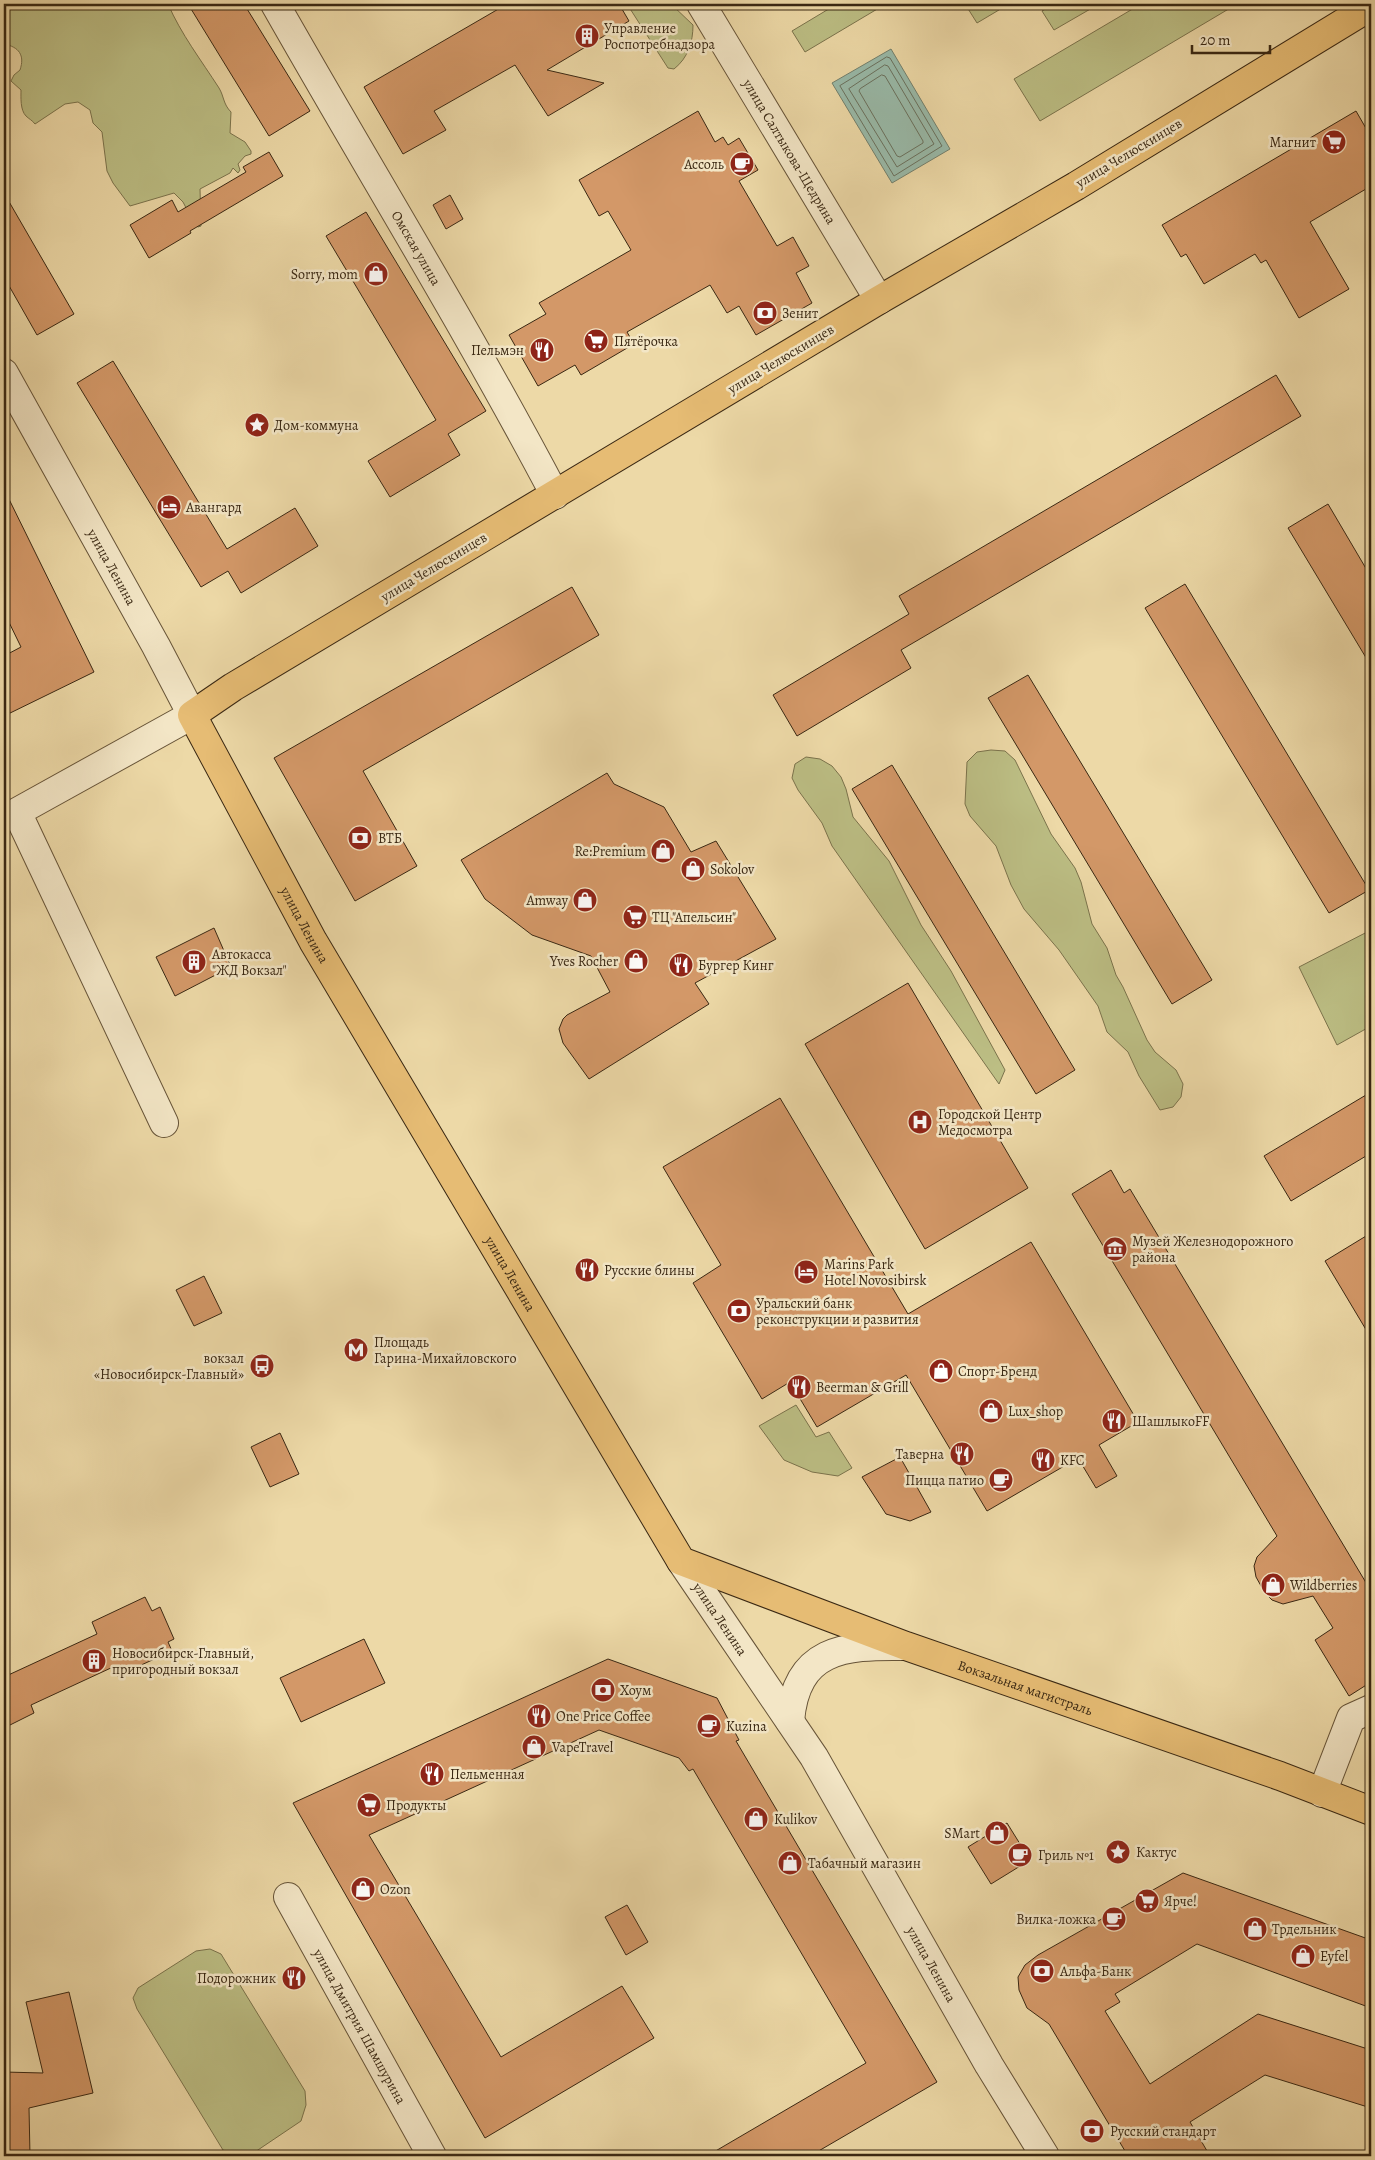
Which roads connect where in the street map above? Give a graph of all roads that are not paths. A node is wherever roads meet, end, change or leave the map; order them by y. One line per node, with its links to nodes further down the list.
1 (275, 4): 6 (street, Омская улица)
2 (701, 4): 4 (street, улица Салтыкова-Щедрина)
3 (1370, 5): 4 (main road, улица Челюскинцев)
4 (878, 300): 6 (main road, улица Челюскинцев)
5 (4, 373): 7 (street, улица Ленина)
6 (555, 495): 7 (main road, улица Челюскинцев)
7 (192, 715): 8 (street); 9 (main road, улица Ленина)
8 (164, 1123)
9 (681, 1561): 10 (main road, Вокзальная магистраль); 12 (street, улица Ленина)
10 (906, 1646): 12 (street); 13 (main road, Вокзальная магистраль)
11 (1371, 1710): 13 (street)
12 (790, 1722): 17 (street, улица Ленина)
13 (1322, 1793): 14 (main road, Вокзальная магистраль)
14 (1371, 1811)
15 (288, 1897): 16 (street, улица Дмитрия Шамшурина)
16 (432, 2156)
17 (1045, 2156)

